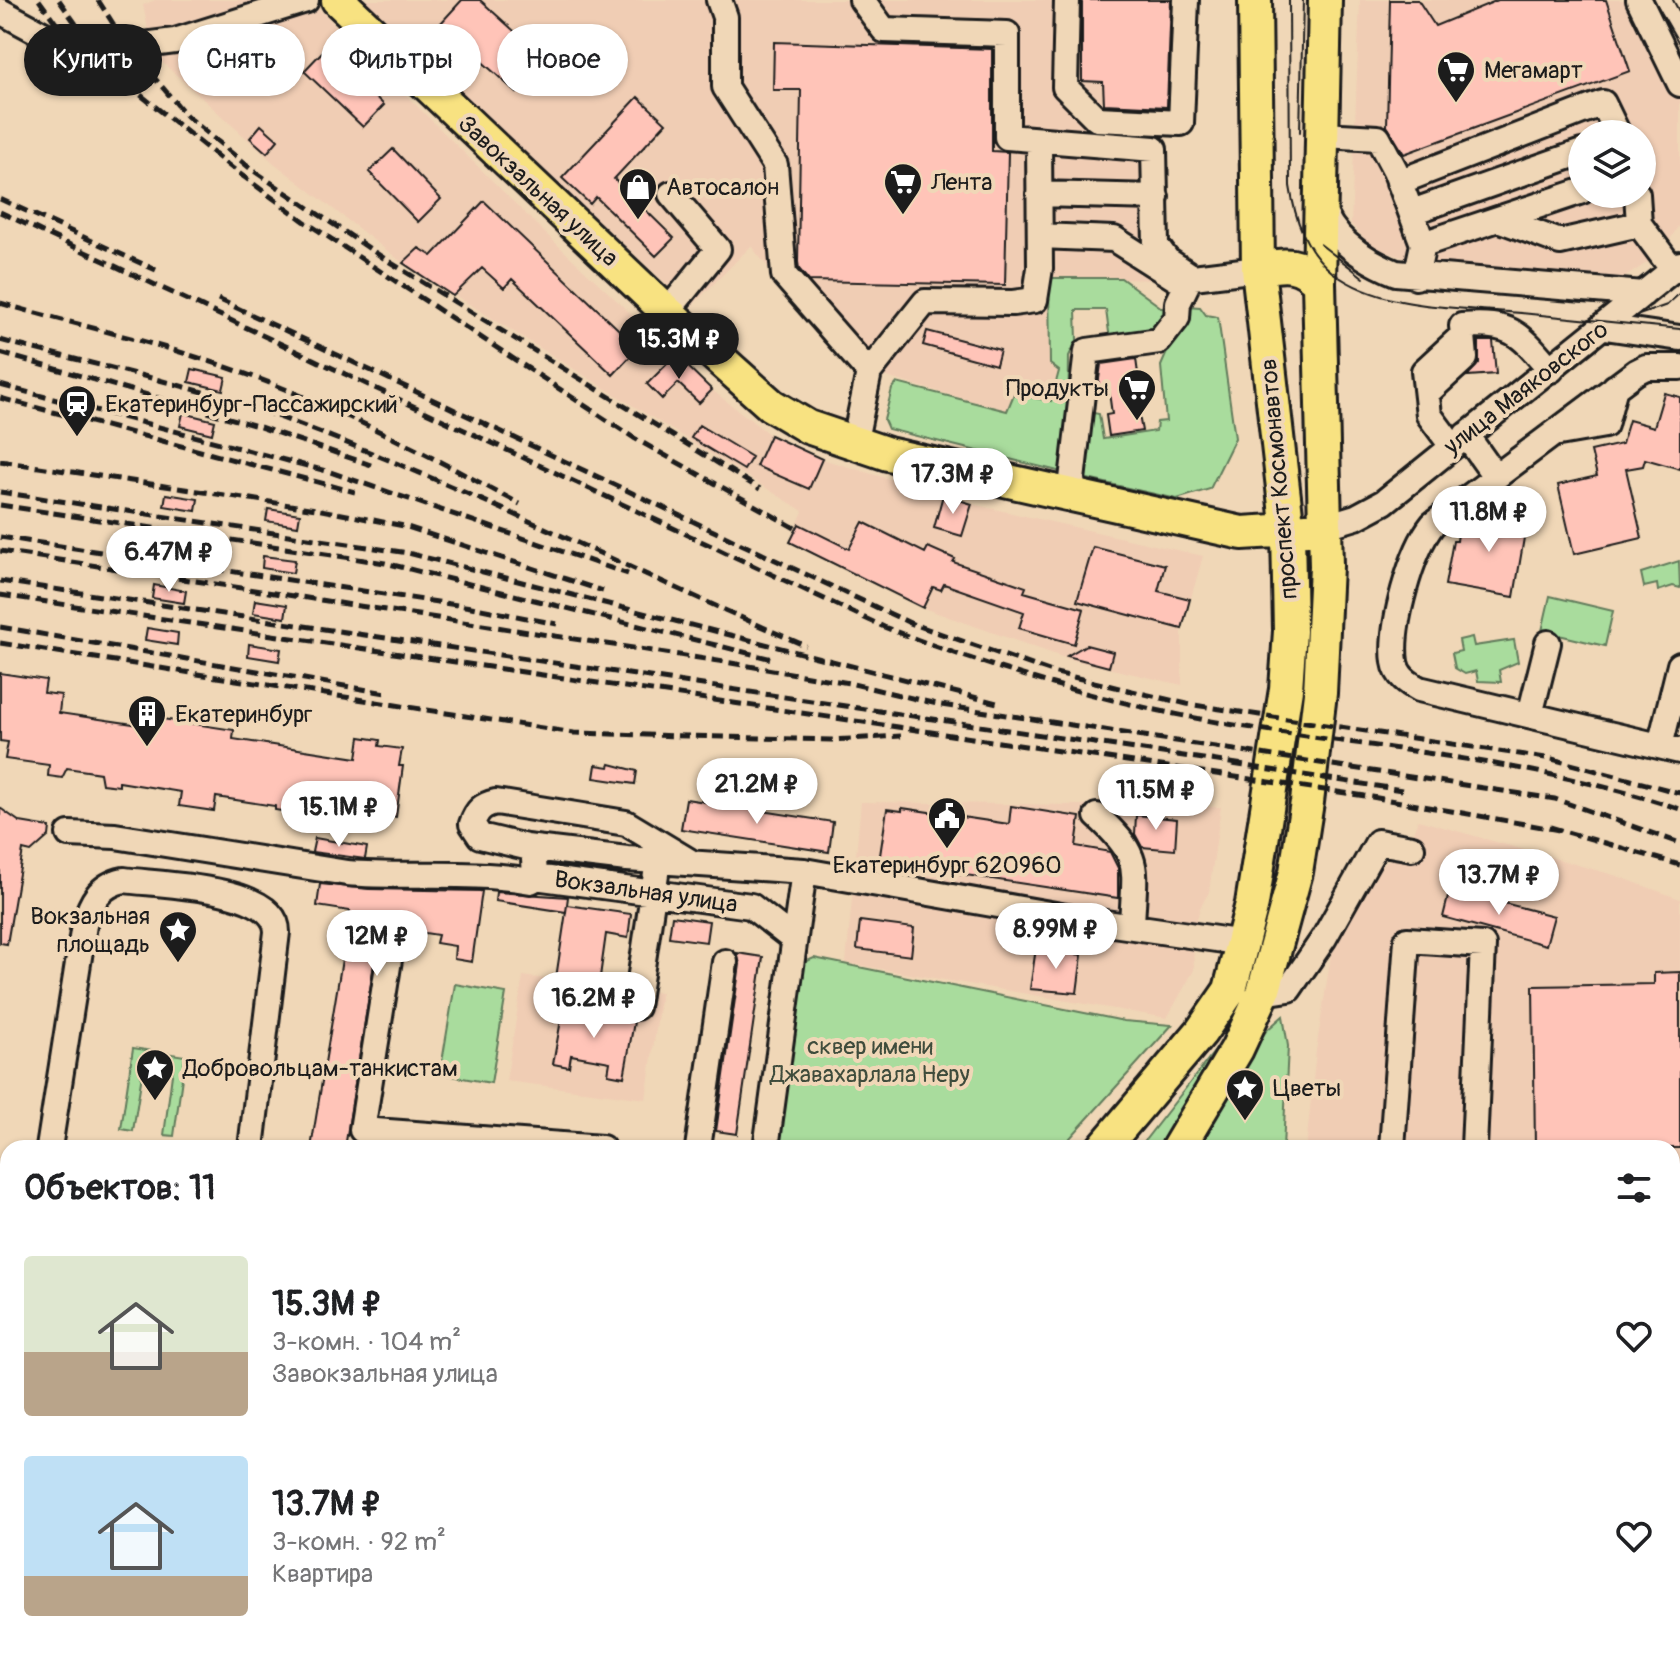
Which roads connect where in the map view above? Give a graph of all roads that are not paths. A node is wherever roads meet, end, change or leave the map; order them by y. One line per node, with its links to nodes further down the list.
1 (306, 0): 10 (street)
2 (338, 0): 34 (main road, Завокзальная улица)
3 (719, 0): 40 (street)
4 (862, 0): 14 (street)
5 (1067, 0): 6 (street)
6 (1186, 0)
7 (1255, 0): 29 (main road, проспект Космонавтов)
8 (1325, 0): 13 (main road, проспект Космонавтов)
9 (1639, 0): 11 (street)
10 (0, 11)
11 (1680, 84)
12 (1611, 120): 16 (street)
13 (1323, 135): 16 (street); 21 (main road, проспект Космонавтов)
14 (1039, 142): 18 (street); 20 (street)
15 (1568, 157): 23 (street)
16 (1399, 182): 23 (street)
17 (671, 194): 34 (street)
18 (1039, 194): 20 (street); 26 (street)
19 (1568, 196): 24 (street)
20 (1156, 197): 30 (street)
21 (1321, 205): 31 (street); 32 (main road, проспект Космонавтов)
22 (1638, 208): 25 (street)
23 (1412, 212): 27 (street)
24 (1498, 219): 25 (street); 27 (street)
25 (1639, 224): 28 (street)
26 (1040, 236): 30 (street); 40 (street)
27 (1423, 244): 31 (street)
28 (1677, 267): 33 (street, улица Маяковского)
29 (1258, 269): 30 (street); 32 (main road); 47 (main road, проспект Космонавтов)
30 (1191, 276): 45 (street)
31 (1416, 277): 33 (street)
32 (1319, 283): 46 (main road, проспект Космонавтов)
33 (1643, 294): 35 (street, улица Маяковского)
34 (667, 312): 43 (main road, Завокзальная улица)
35 (1605, 327): 37 (street); 39 (street, улица Маяковского)
36 (1463, 331): 39 (street); 41 (street); 41 (street)
37 (1680, 338)
38 (1680, 367): 44 (street)
39 (1551, 370): 42 (street, улица Маяковского)
40 (869, 372): 43 (street)
41 (1425, 382): 42 (street)
42 (1459, 440): 44 (street); 46 (street, улица Маяковского)
43 (854, 445): 45 (main road, Завокзальная улица)
44 (1495, 476): 50 (street)
45 (1075, 497): 47 (main road, Завокзальная улица)
46 (1326, 526): 47 (main road, Завокзальная улица); 66 (main road, проспект Космонавтов)
47 (1288, 532): 63 (main road, проспект Космонавтов)
48 (1548, 643): 50 (street)
49 (1680, 665): 51 (street)
50 (1530, 715): 51 (street)
51 (1670, 748)
52 (1097, 816): 61 (street)
53 (69, 834): 59 (street, Вокзальная улица)
54 (537, 848): 56 (street); 57 (street); 59 (street)
55 (1412, 848): 66 (street)
56 (658, 860): 57 (street); 60 (street)
57 (689, 861): 58 (street)
58 (804, 871): 61 (street); 62 (street)
59 (533, 879): 60 (street, Вокзальная улица)
60 (653, 891): 62 (street, Вокзальная улица); 67 (street)
61 (1132, 926): 63 (street)
62 (793, 939): 72 (street)
63 (1244, 943): 73 (main road, проспект Космонавтов)
64 (391, 947): 70 (street)
65 (725, 962): 71 (street)
66 (1263, 993): 74 (main road, проспект Космонавтов)
67 (636, 1007)
68 (50, 1140): 69 (street)
69 (252, 1140)
70 (495, 1140)
71 (699, 1140)
72 (767, 1140)
73 (1110, 1140)
74 (1183, 1140)
75 (1393, 1140): 76 (street)
76 (1474, 1140)

